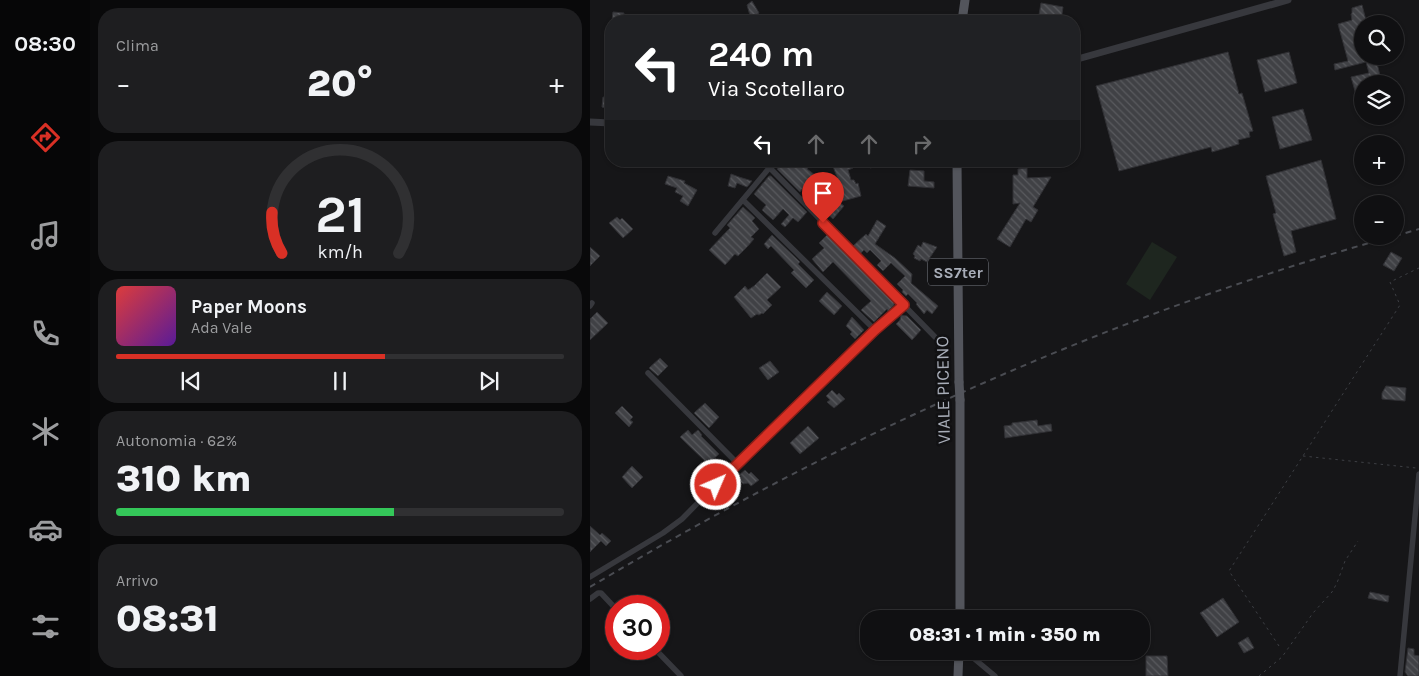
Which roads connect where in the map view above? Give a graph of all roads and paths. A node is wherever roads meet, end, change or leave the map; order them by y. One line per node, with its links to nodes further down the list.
1 (965, 0): 3 (main road)
2 (1288, 0): 4 (street)
3 (963, 15)
4 (1080, 58)
5 (590, 122): 6 (street)
6 (605, 123)
7 (957, 167): 24 (main road, VIALE PICENO / SS7ter, bridge)
8 (770, 168): 9 (street); 12 (street)
9 (743, 200): 10 (street); 13 (street)
10 (715, 233)
11 (1419, 268): 16 (path)
12 (904, 305): 13 (street); 14 (street)
13 (875, 330): 17 (street)
14 (935, 337)
15 (648, 373): 17 (street)
16 (1303, 456): 18 (path); 25 (path)
17 (737, 463): 21 (street)
18 (1419, 468)
19 (1419, 474): 33 (street)
20 (1358, 541): 32 (path)
21 (590, 577)
22 (605, 597): 23 (street)
23 (590, 598)
24 (960, 610)
25 (1279, 646)
26 (666, 660): 30 (street)
27 (958, 660): 29 (main road)
28 (975, 660): 31 (street)
29 (957, 673)
30 (681, 676)
31 (994, 676)
32 (1259, 676)
33 (1400, 676)

